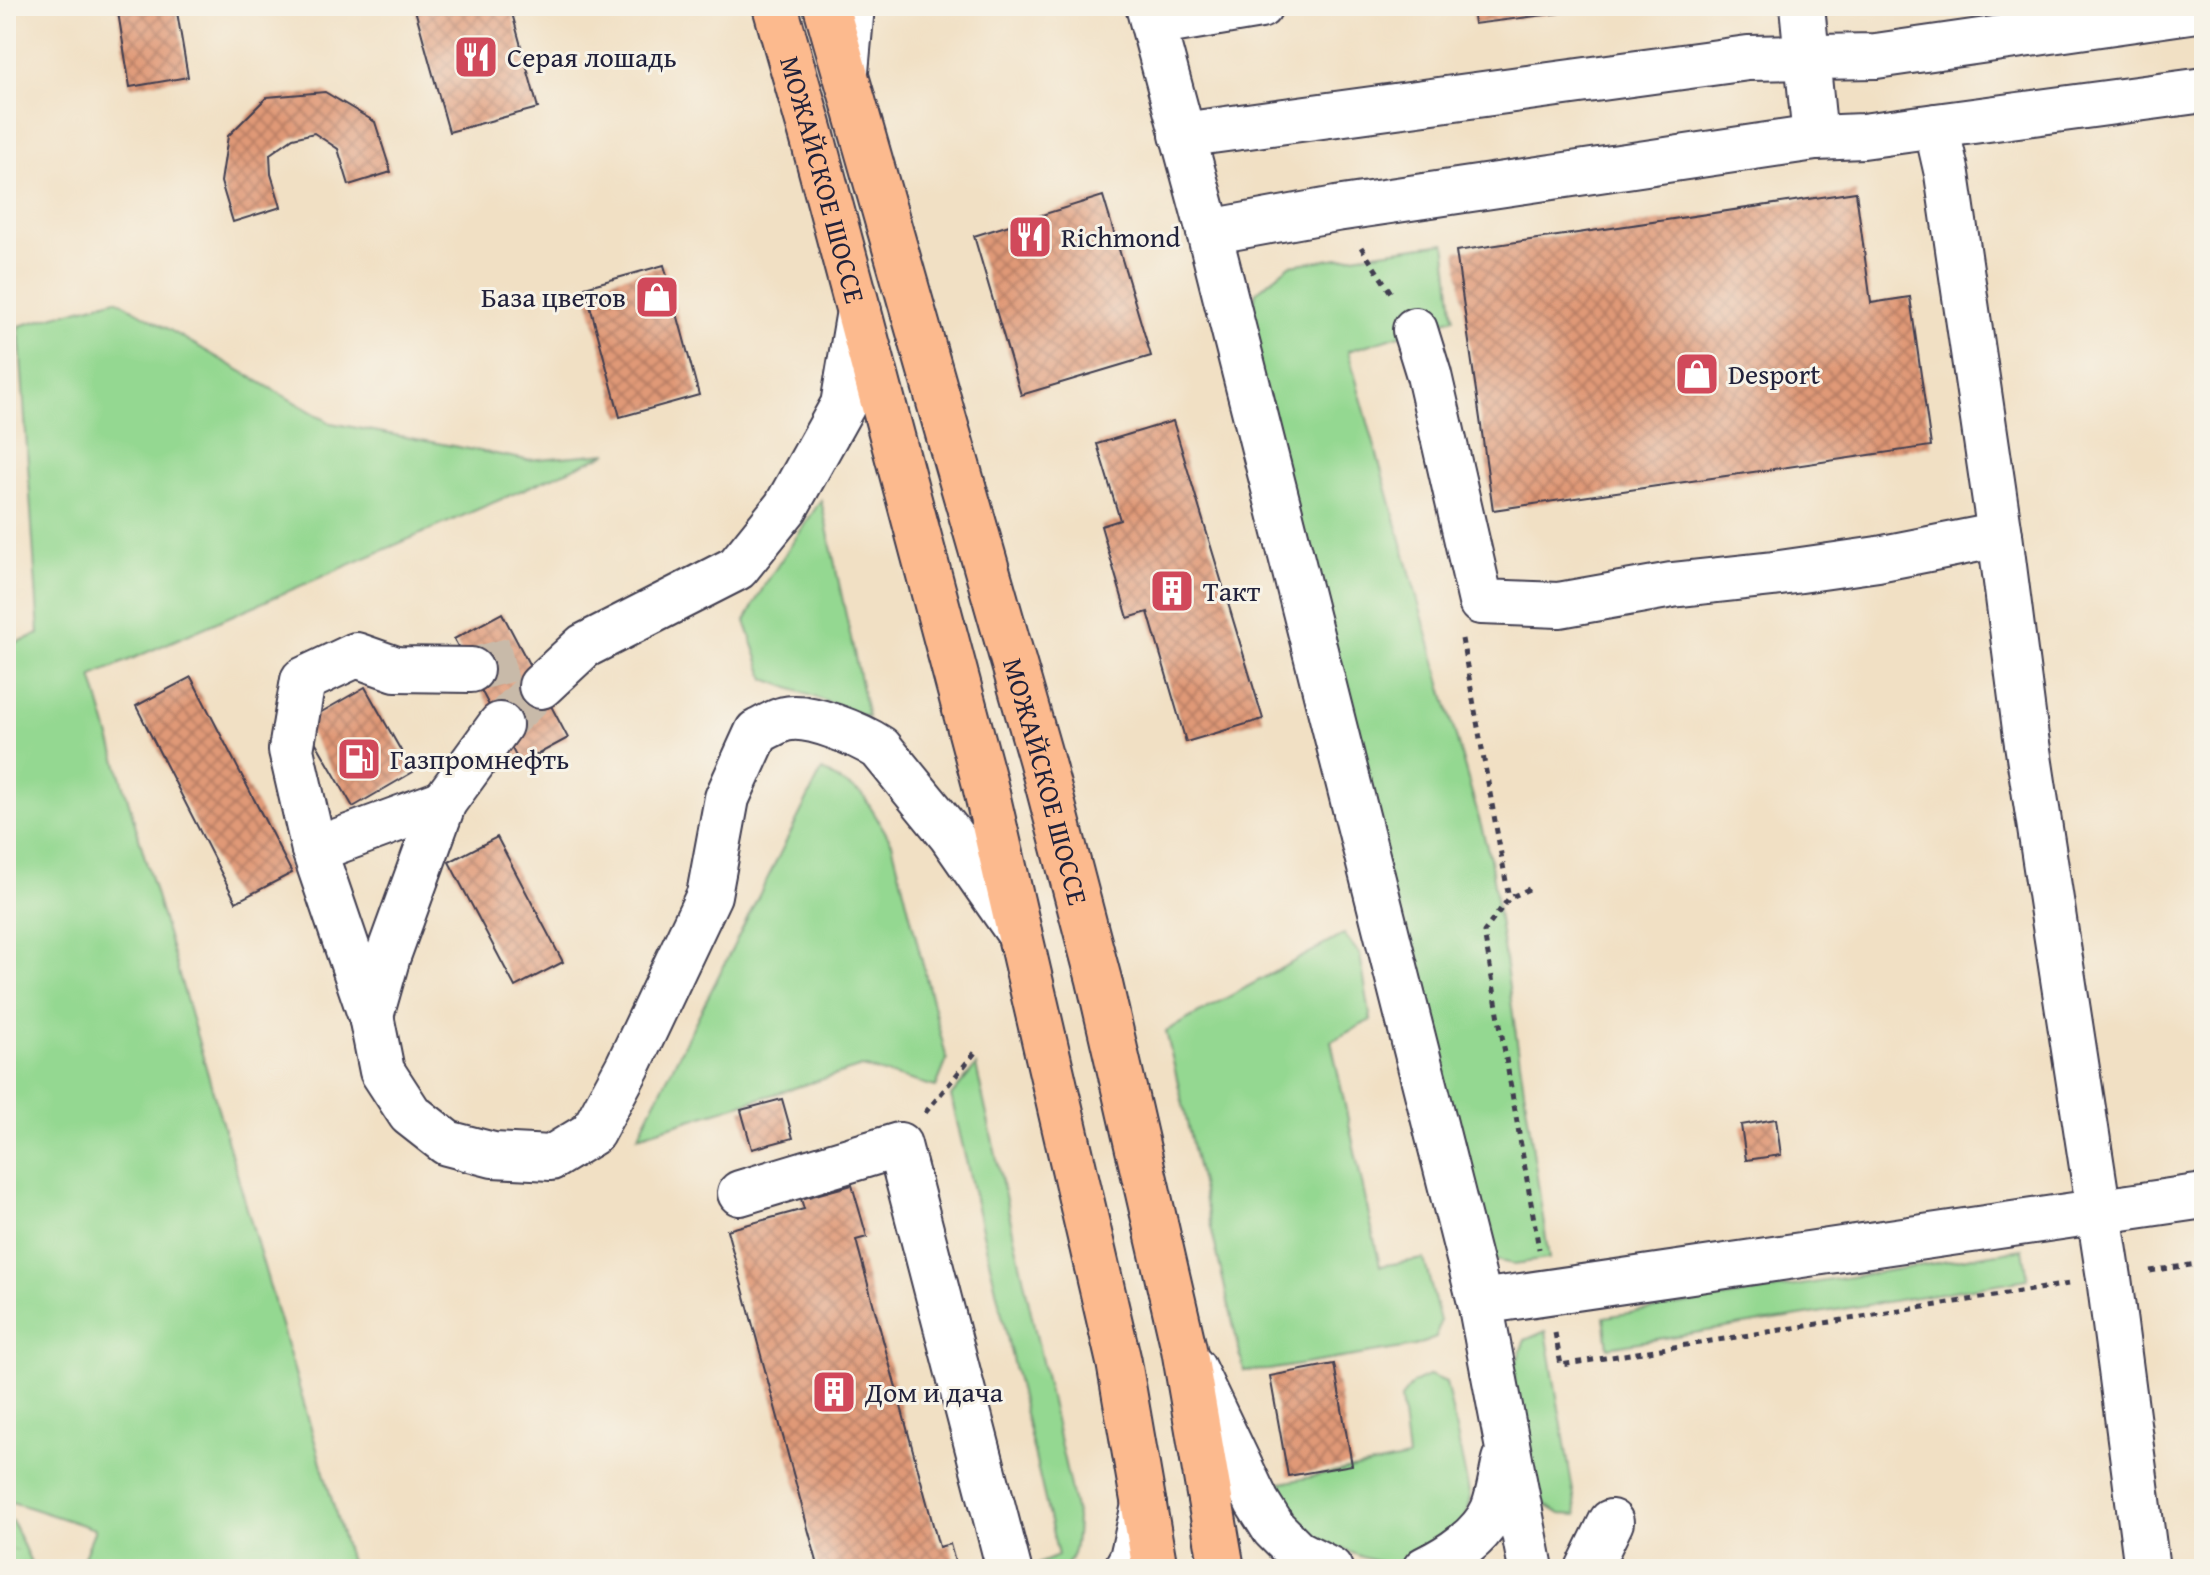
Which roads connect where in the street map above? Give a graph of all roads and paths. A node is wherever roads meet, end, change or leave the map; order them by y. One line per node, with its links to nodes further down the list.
1 (775, 6): 16 (main road, МОЖАЙСКОЕ ШОССЕ)
2 (826, 6): 9 (main road, МОЖАЙСКОЕ ШОССЕ)
3 (852, 6): 9 (street)
4 (1260, 6): 7 (street)
5 (1802, 6): 8 (street)
6 (2204, 9): 8 (street)
7 (1151, 15): 12 (street)
8 (1808, 58): 12 (street); 13 (street)
9 (845, 75): 36 (main road, МОЖАЙСКОЕ ШОССЕ)
10 (2204, 90): 11 (street)
11 (1936, 126): 13 (street); 18 (street)
12 (1182, 135): 15 (street)
13 (1815, 138): 14 (street)
14 (1336, 209): 15 (street); 17 (path)
15 (1209, 232): 35 (street)
16 (859, 311): 20 (street); 25 (main road, МОЖАЙСКОЕ ШОССЕ)
17 (1415, 330): 18 (street)
18 (2000, 535): 31 (street)
19 (471, 670): 23 (street)
20 (533, 671)
21 (500, 725): 22 (street)
22 (444, 802): 23 (street); 26 (street)
23 (314, 850): 26 (street)
24 (1529, 889): 34 (path)
25 (1021, 937): 26 (street); 38 (main road, МОЖАЙСКОЕ ШОССЕ)
26 (372, 1022)
27 (978, 1049): 28 (path)
28 (899, 1145): 29 (street); 40 (street)
29 (740, 1193)
30 (2204, 1196): 31 (street)
31 (2100, 1210): 33 (street); 34 (street)
32 (2204, 1263): 33 (path)
33 (2109, 1278): 34 (path); 48 (street)
34 (1546, 1292): 35 (street)
35 (1480, 1302): 37 (street)
36 (1184, 1349): 43 (main road, МОЖАЙСКОЕ ШОССЕ); 44 (street)
37 (1508, 1450): 45 (street); 46 (street)
38 (1144, 1505): 41 (street); 42 (main road, МОЖАЙСКОЕ ШОССЕ)
39 (1611, 1522): 47 (street)
40 (1009, 1569)
41 (1126, 1569)
42 (1155, 1569)
43 (1222, 1569)
44 (1330, 1569)
45 (1425, 1569)
46 (1531, 1569)
47 (1588, 1569)
48 (2147, 1569)

